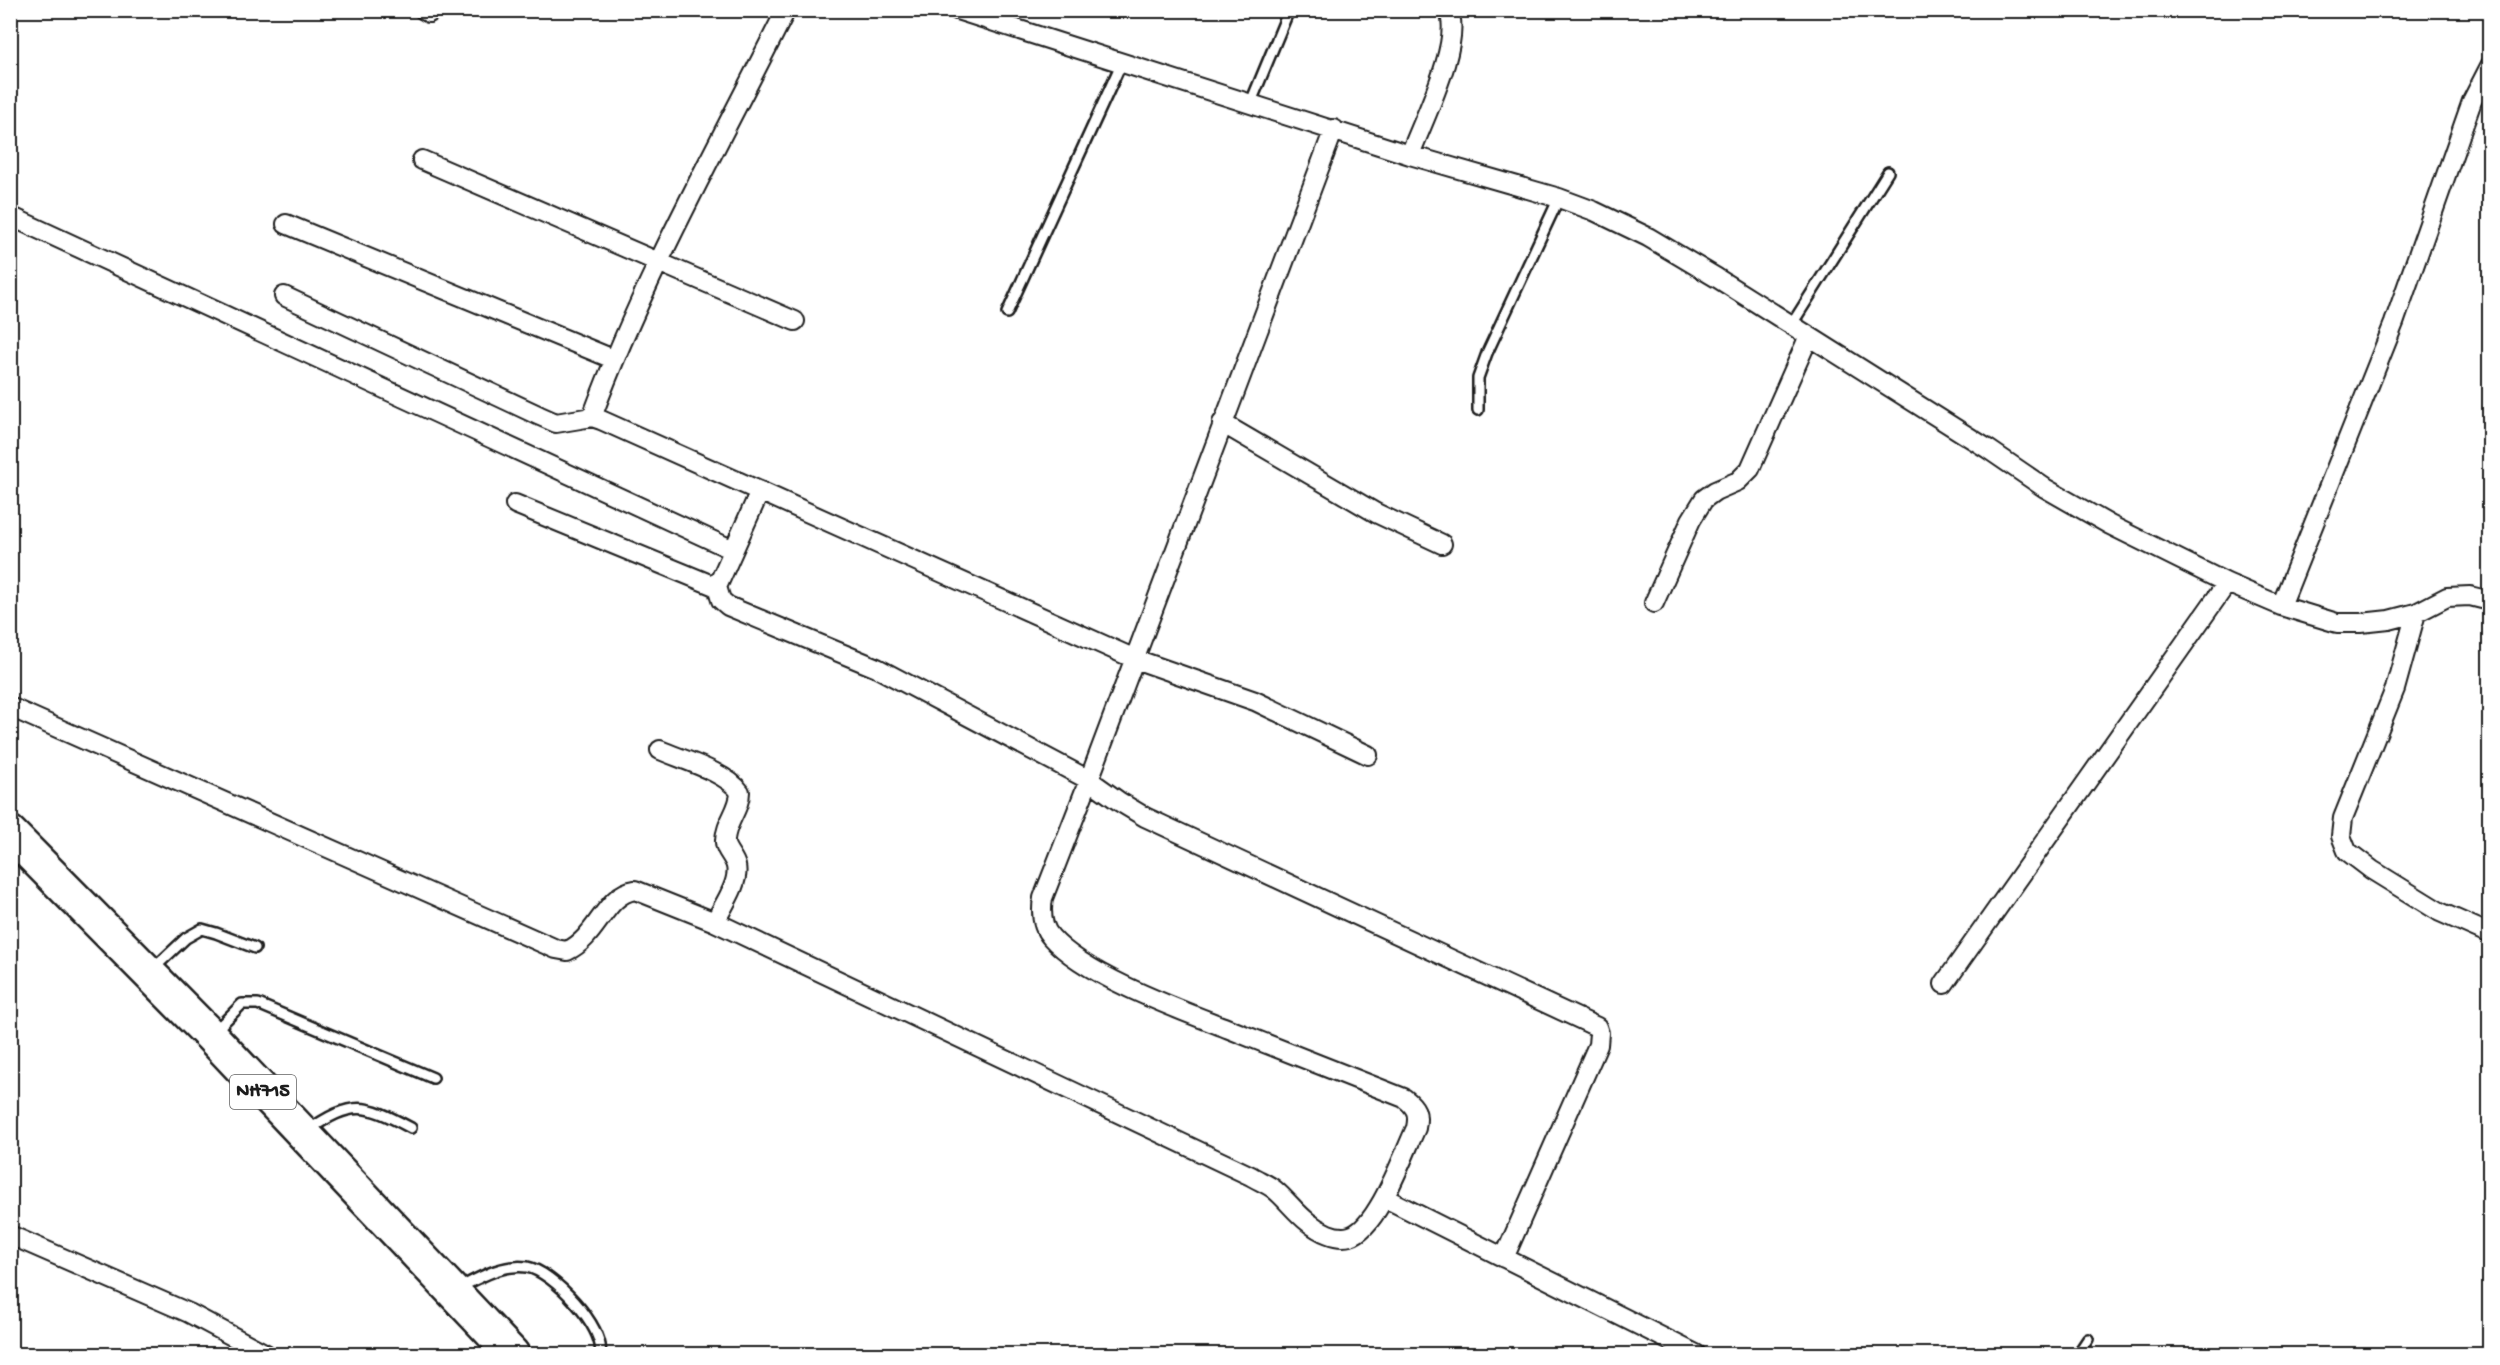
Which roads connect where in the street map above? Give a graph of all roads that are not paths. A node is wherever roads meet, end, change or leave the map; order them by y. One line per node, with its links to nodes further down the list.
1 (786, 10): 15 (street)
2 (957, 10): 5 (street)
3 (1289, 10): 7 (lane)
4 (1448, 10): 9 (street)
5 (1122, 62): 7 (street); 17 (lane)
6 (2490, 66): 33 (street)
7 (1251, 102): 8 (street)
8 (1334, 129): 9 (street); 24 (street)
9 (1410, 154): 12 (street)
10 (422, 160): 15 (street)
11 (1888, 172): 19 (lane)
12 (1559, 198): 19 (street); 22 (lane)
13 (10, 216): 28 (street)
14 (286, 224): 21 (street)
15 (659, 262): 18 (street); 21 (street)
16 (284, 296): 23 (street)
17 (1007, 313)
18 (795, 321)
19 (1791, 324): 20 (street)
20 (1809, 336): 29 (street); 32 (street)
21 (613, 359): 23 (street)
22 (1478, 410)
23 (592, 417): 25 (street)
24 (1222, 423): 27 (street); 35 (street)
25 (760, 491): 28 (street); 35 (street)
26 (515, 504): 30 (street)
27 (1442, 544)
28 (733, 550): 30 (street)
29 (2227, 583): 33 (street); 45 (street)
30 (717, 587): 39 (street)
31 (2490, 601): 34 (street)
32 (1654, 603)
33 (2281, 606): 34 (street)
34 (2416, 613): 42 (street)
35 (1135, 659): 38 (street); 39 (street)
36 (10, 707): 41 (street)
37 (660, 750): 41 (street)
38 (1368, 755)
39 (1089, 780): 50 (street); 52 (street)
40 (10, 833): 44 (highway, NH715)
41 (715, 922): 50 (street)
42 (2490, 934)
43 (255, 948): 44 (lane)
44 (148, 974): 46 (highway, NH715)
45 (1944, 984)
46 (211, 1036): 47 (lane); 49 (highway, NH715)
47 (434, 1078)
48 (411, 1128): 49 (lane)
49 (302, 1135): 53 (highway, NH715)
50 (1385, 1198): 52 (street)
51 (10, 1234): 55 (street)
52 (1504, 1258): 58 (street)
53 (452, 1291): 56 (highway, NH715); 57 (lane)
54 (2088, 1339): 59 (lane)
55 (261, 1353)
56 (512, 1354)
57 (600, 1354)
58 (1696, 1354)
59 (2078, 1354)

